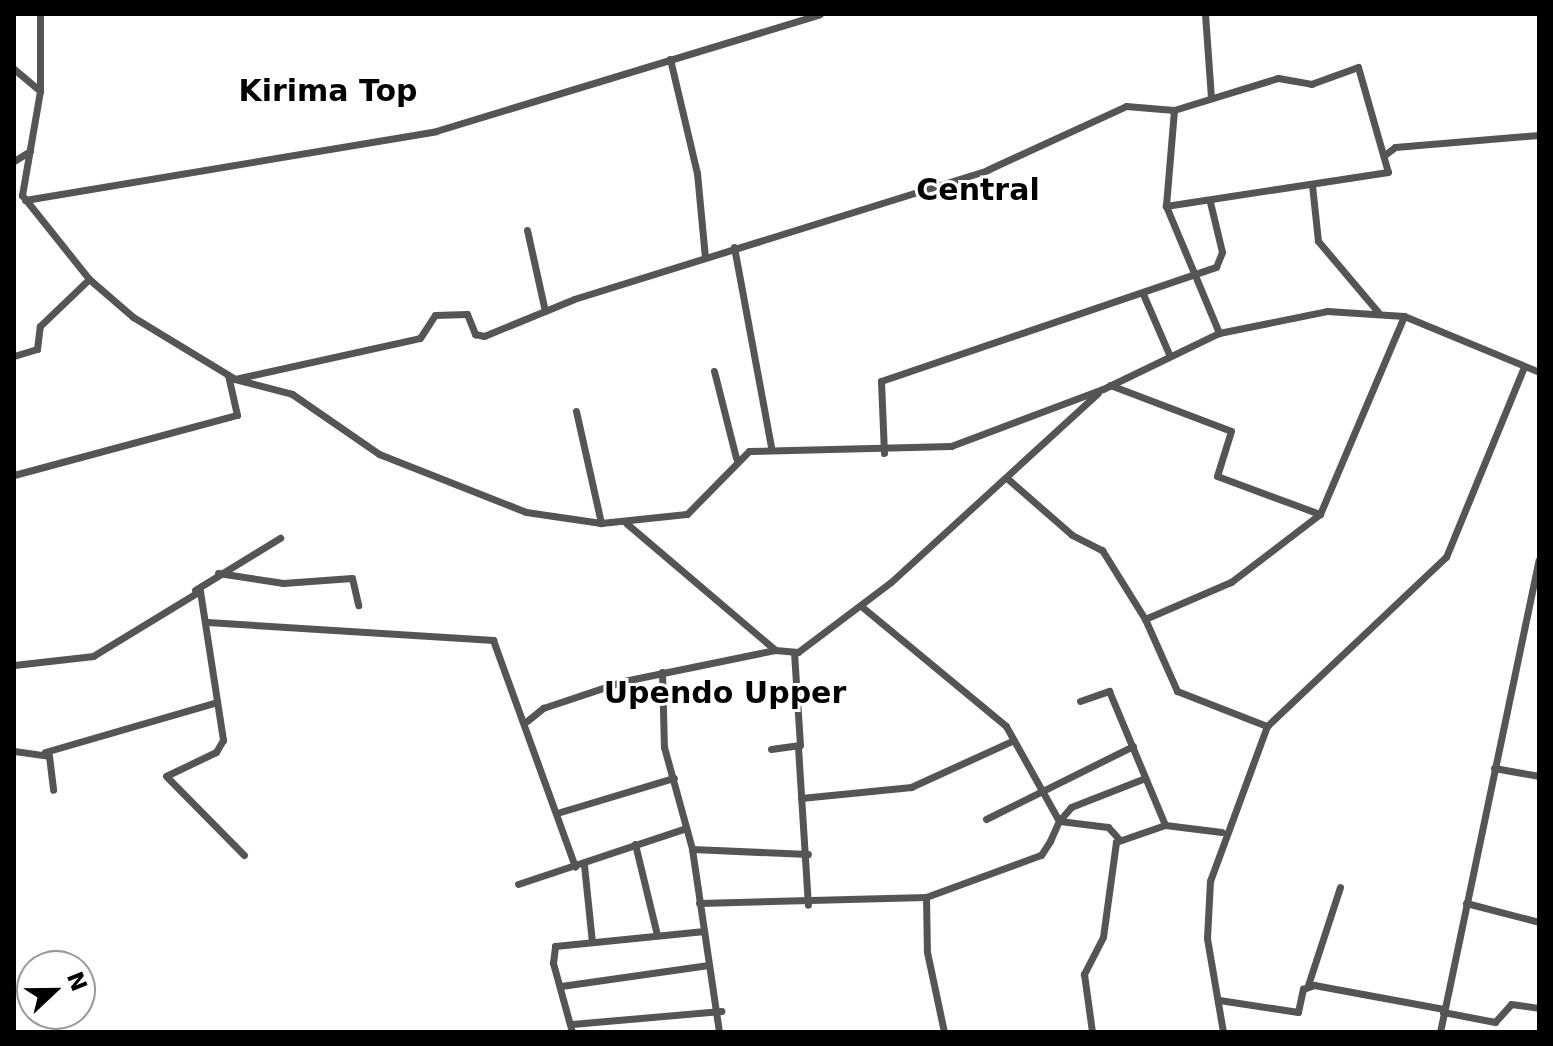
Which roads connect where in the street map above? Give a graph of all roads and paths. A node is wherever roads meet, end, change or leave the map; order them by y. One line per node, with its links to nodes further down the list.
1 (40, 14): 6 (street)
2 (820, 14): 4 (street)
3 (1205, 14): 7 (street)
4 (670, 59): 14 (street); 19 (street)
5 (14, 69): 6 (street)
6 (40, 91): 10 (street)
7 (1211, 98): 8 (street); 11 (street)
8 (1174, 110): 16 (street); 18 (street)
9 (1539, 135): 11 (street)
10 (30, 151): 12 (street); 14 (street)
11 (1386, 154): 13 (street)
12 (14, 161)
13 (1312, 185): 15 (street); 24 (street)
14 (25, 200): 21 (street)
15 (1210, 202): 16 (street); 20 (street)
16 (1166, 206): 20 (street)
17 (527, 230): 23 (street)
18 (734, 247): 19 (street); 35 (street)
19 (705, 257): 23 (street)
20 (1193, 277): 22 (street); 26 (street)
21 (89, 279): 28 (street); 32 (street)
22 (1143, 294): 27 (street); 36 (street)
23 (545, 311): 32 (street)
24 (1378, 312): 25 (street); 26 (street)
25 (1404, 316): 29 (street); 40 (street)
26 (1219, 333): 27 (street)
27 (1169, 354): 33 (street)
28 (14, 356)
29 (1524, 367): 31 (street); 58 (street)
30 (714, 371): 37 (street)
31 (1539, 372)
32 (231, 377): 38 (street); 41 (street)
33 (1106, 387): 36 (street); 39 (street); 40 (street)
34 (576, 411): 41 (street)
35 (771, 447): 36 (street); 37 (street)
36 (884, 453)
37 (736, 458): 42 (street)
38 (14, 475)
39 (1008, 479): 48 (street); 49 (street)
40 (1320, 514): 49 (street)
41 (601, 523): 42 (street)
42 (626, 523): 51 (street)
43 (280, 538): 45 (street)
44 (1539, 560): 65 (street)
45 (218, 573): 46 (street); 47 (street)
46 (195, 590): 50 (street); 53 (street)
47 (358, 605)
48 (861, 606): 52 (street); 59 (street)
49 (1145, 619): 58 (street)
50 (207, 622): 56 (street); 57 (street)
51 (775, 650): 52 (street); 54 (street)
52 (794, 653): 61 (street)
53 (14, 665)
54 (662, 672): 57 (street); 67 (street)
55 (1080, 701): 60 (street)
56 (217, 702): 64 (street); 82 (street)
57 (527, 721): 72 (street)
58 (1267, 726): 77 (street)
59 (1014, 740): 70 (street); 71 (street)
60 (1133, 746): 68 (street); 70 (street)
61 (798, 747): 62 (street); 71 (street)
62 (771, 749)
63 (14, 751): 64 (street)
64 (45, 752): 69 (street)
65 (1494, 768): 66 (street); 89 (street)
66 (1539, 776)
67 (674, 778): 72 (street); 76 (street)
68 (1145, 778): 74 (street); 75 (street)
69 (53, 790)
70 (1039, 791): 73 (street); 74 (street)
71 (801, 798): 81 (street)
72 (557, 813): 84 (street)
73 (986, 819)
74 (1059, 821): 78 (street); 87 (street)
75 (1165, 825): 77 (street); 78 (street)
76 (686, 828): 79 (street); 80 (street)
77 (1222, 832): 98 (street)
78 (1118, 838): 105 (street)
79 (635, 844): 83 (street); 93 (street)
80 (692, 849): 81 (street); 88 (street)
81 (808, 854): 90 (street)
82 (244, 855)
83 (584, 865): 84 (street); 94 (street)
84 (575, 867): 85 (street)
85 (518, 884)
86 (1340, 887): 96 (street)
87 (926, 897): 90 (street); 104 (street)
88 (699, 903): 90 (street); 92 (street)
89 (1466, 903): 91 (street); 100 (street)
90 (808, 905)
91 (1539, 922)
92 (704, 931): 93 (street); 95 (street)
93 (657, 935): 94 (street)
94 (592, 942): 97 (street)
95 (709, 965): 97 (street); 101 (street)
96 (1308, 985): 98 (street); 100 (street)
97 (561, 986): 102 (street)
98 (1219, 1000): 106 (street)
99 (1539, 1008): 100 (street)
100 (1443, 1010): 107 (street)
101 (721, 1011): 102 (street); 103 (street)
102 (572, 1028)
103 (719, 1032)
104 (944, 1032)
105 (1092, 1032)
106 (1223, 1032)
107 (1440, 1032)

